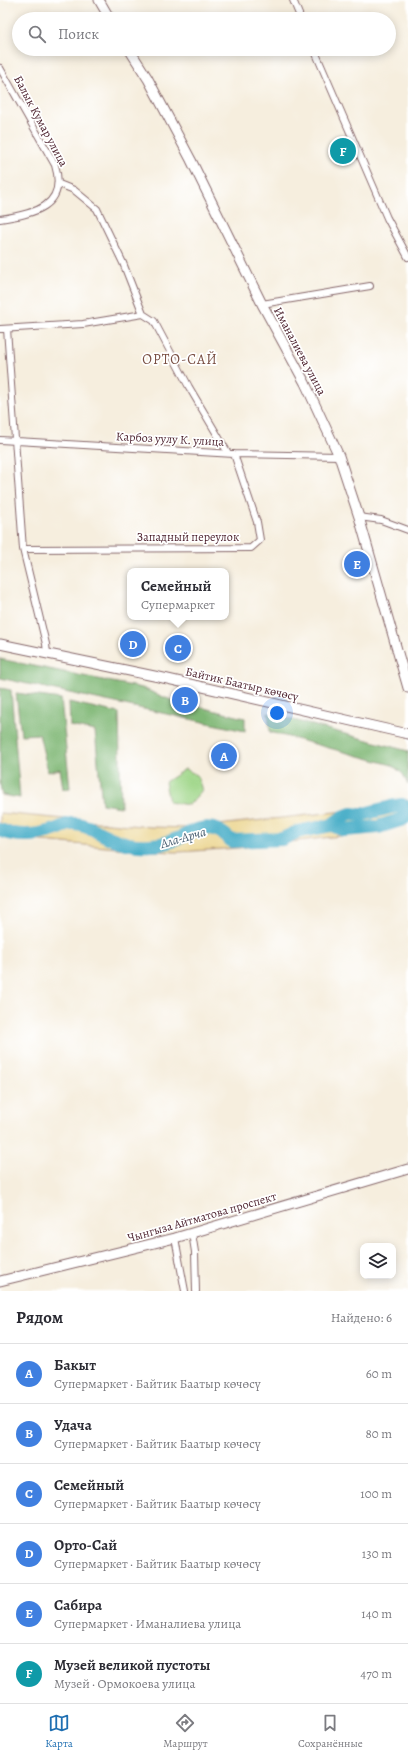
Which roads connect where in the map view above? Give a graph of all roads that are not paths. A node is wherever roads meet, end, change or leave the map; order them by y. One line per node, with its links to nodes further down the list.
1 (99, 0): 3 (main road)
2 (293, 0): 4 (street)
3 (106, 12)
4 (298, 12)
5 (133, 56): 12 (main road, Иманалиева улица)
6 (317, 56): 10 (street)
7 (0, 68): 8 (street, Балык Кумар улица)
8 (58, 184): 9 (street, Балык Кумар улица); 13 (street)
9 (0, 219)
10 (408, 257)
11 (370, 286): 12 (street)
12 (262, 304): 18 (main road, Иманалиева улица)
13 (143, 314): 14 (street); 17 (street)
14 (3, 329): 16 (street)
15 (0, 440): 16 (street, Карбоз уулу К. улица)
16 (15, 441): 17 (street, Карбоз уулу К. улица); 21 (street)
17 (231, 453): 18 (street, Карбоз уулу К. улица); 21 (street, Западный переулок)
18 (339, 456): 19 (main road, Иманалиева улица)
19 (359, 517): 20 (street); 24 (main road, Иманалиева улица)
20 (408, 530)
21 (23, 549): 23 (street)
22 (0, 644): 23 (main road, Байтик Баатыр көчөсү)
23 (47, 654): 25 (main road, Байтик Баатыр көчөсү)
24 (407, 685)
25 (408, 734)
26 (408, 1169): 27 (main road, Чынгыза Айтматова проспект)
27 (192, 1234): 28 (main road, Чынгыза Айтматова проспект); 30 (street)
28 (175, 1238): 29 (main road, Чынгыза Айтматова проспект); 31 (street)
29 (0, 1281)
30 (195, 1289): 31 (street)
31 (185, 1290)

